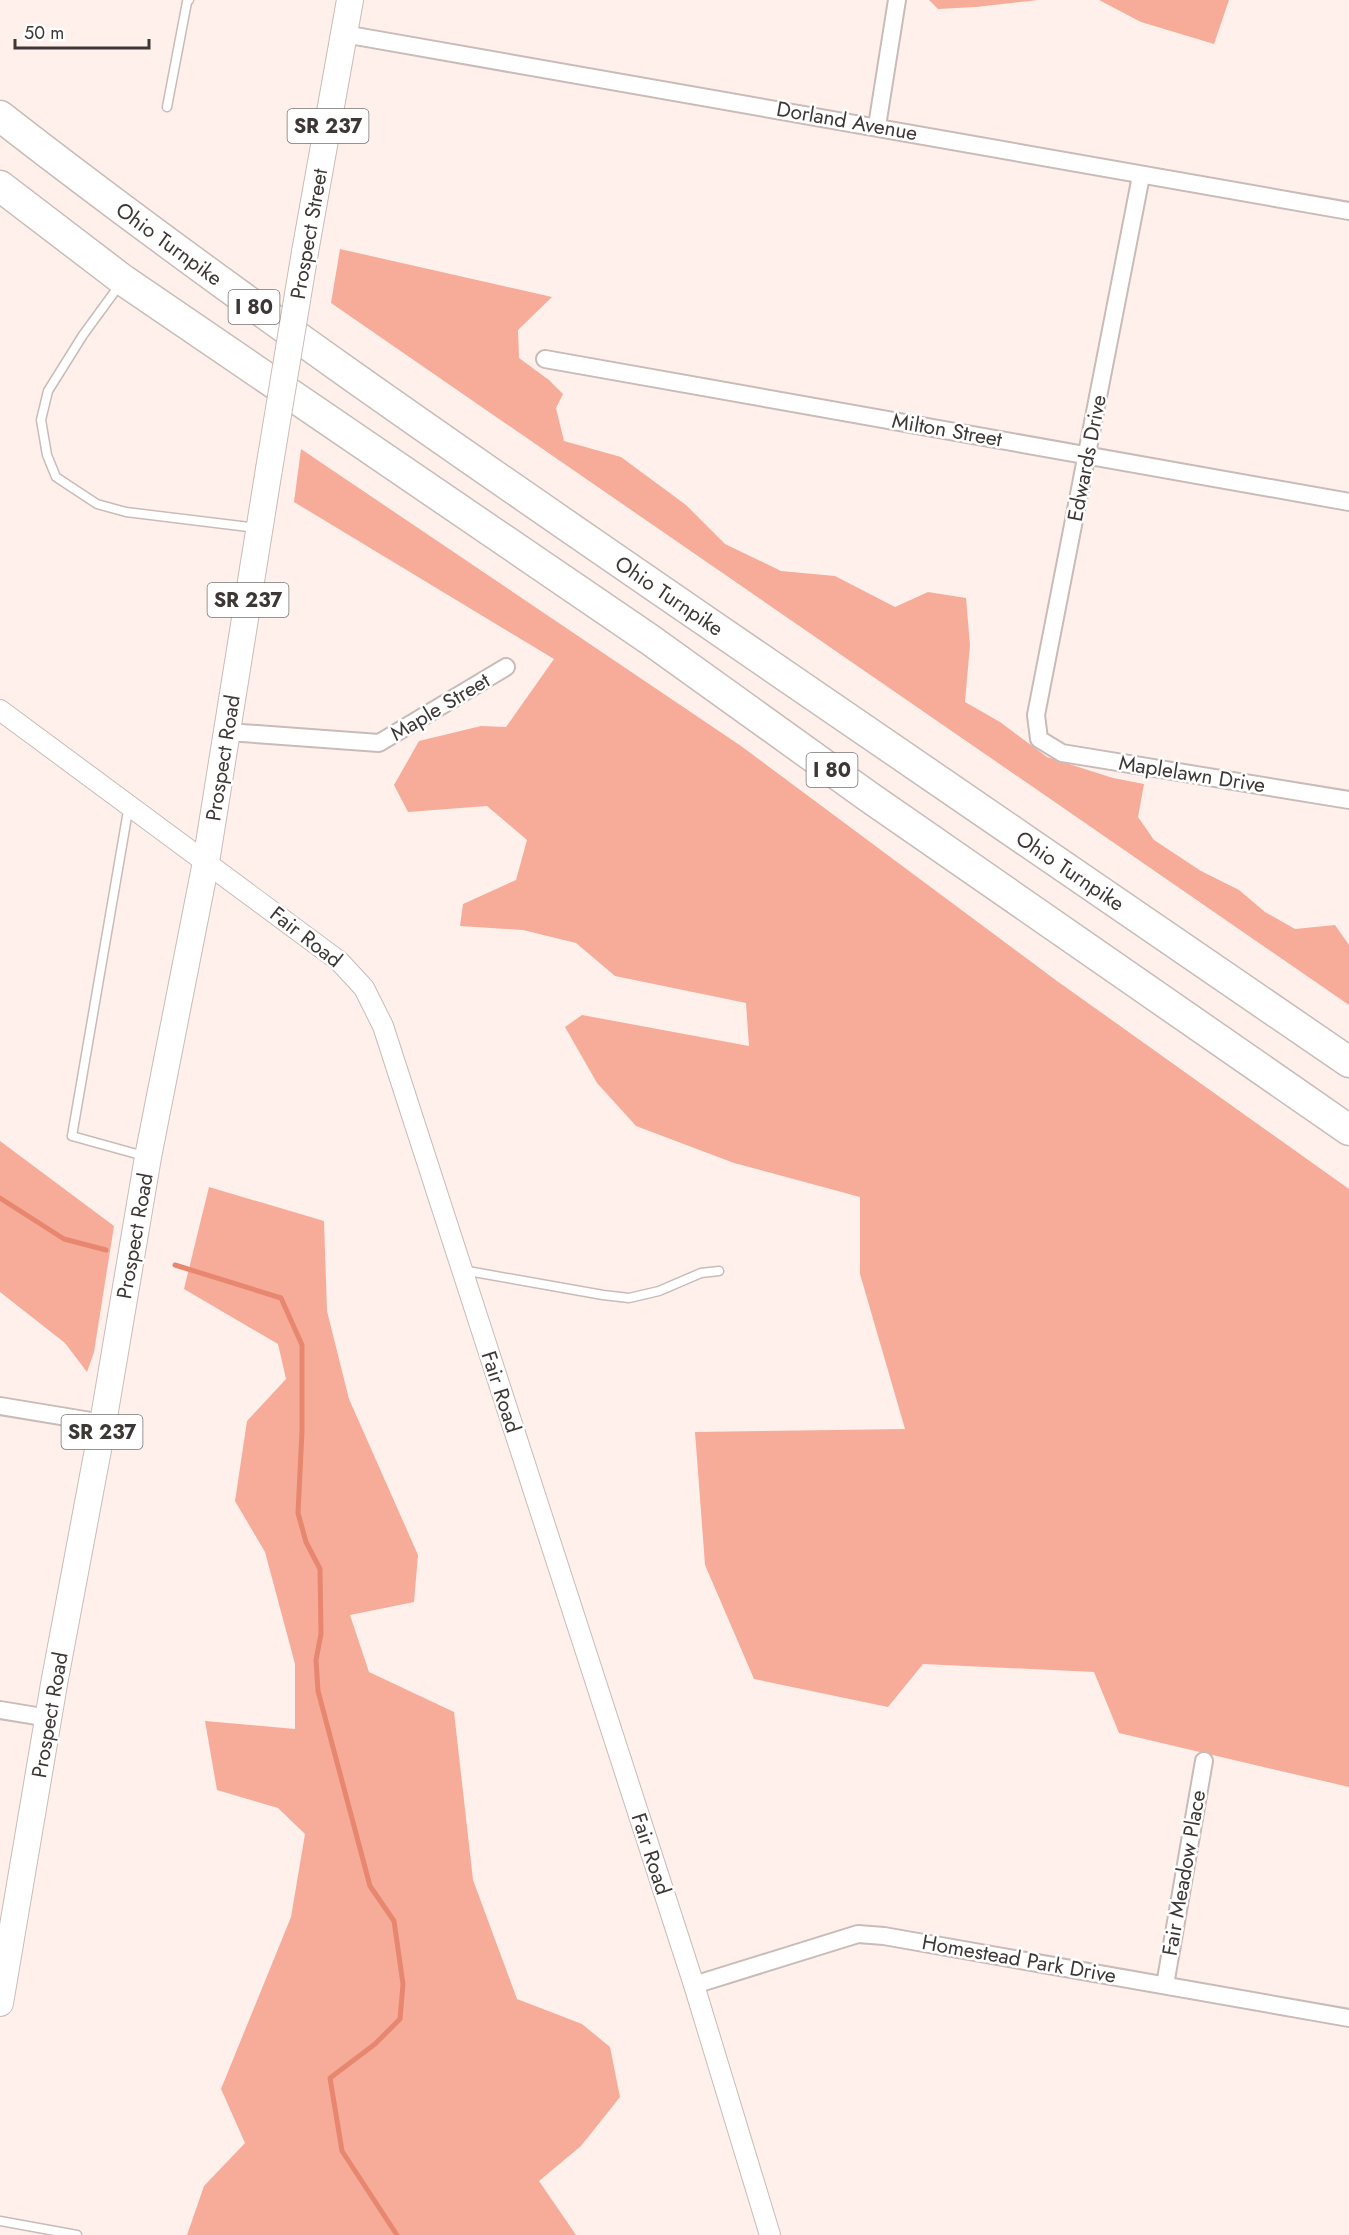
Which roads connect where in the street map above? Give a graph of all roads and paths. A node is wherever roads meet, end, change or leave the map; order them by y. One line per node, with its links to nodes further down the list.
1 (189, 0): 5 (lane)
2 (350, 0): 4 (main road, Prospect Street / SR 237)
3 (897, 0): 7 (street)
4 (344, 34): 7 (street, Dorland Avenue); 14 (main road, Prospect Street / SR 237, bridge)
5 (167, 107)
6 (0, 116): 24 (highway, Ohio Turnpike / I 80)
7 (877, 126): 8 (street, Dorland Avenue)
8 (1141, 176): 10 (street, Dorland Avenue); 13 (street, Edwards Drive)
9 (0, 186): 11 (highway, I 80)
10 (1349, 211)
11 (123, 280): 16 (lane); 25 (highway, I 80)
12 (545, 359): 13 (street, Milton Street)
13 (1088, 456): 15 (street, Milton Street); 20 (street, Edwards Drive)
14 (269, 469): 16 (main road, Prospect Road / SR 237)
15 (1349, 502)
16 (259, 529): 19 (main road, Prospect Road / SR 237)
17 (506, 667): 19 (street, Maple Street)
18 (0, 710): 22 (street, Fair Road)
19 (228, 732): 23 (main road, Prospect Road / SR 237)
20 (1039, 739): 21 (street, Maplelawn Drive)
21 (1349, 800)
22 (129, 805): 23 (street, Fair Road); 26 (lane)
23 (207, 862): 26 (main road, Prospect Road / SR 237); 27 (street, Fair Road)
24 (1349, 1062)
25 (1349, 1130)
26 (148, 1157): 30 (main road, Prospect Road / SR 237)
27 (462, 1270): 28 (lane); 34 (street, Fair Road)
28 (719, 1271)
29 (0, 1406): 30 (street)
30 (103, 1423): 32 (main road, Prospect Road / SR 237)
31 (0, 1710): 32 (street)
32 (49, 1718): 36 (main road, Prospect Road / SR 237)
33 (1204, 1761): 35 (street, Fair Meadow Place)
34 (694, 1985): 35 (street, Homestead Park Drive); 40 (street, Fair Road)
35 (1165, 1985): 37 (street, Homestead Park Drive)
36 (0, 2003)
37 (1349, 2018)
38 (0, 2221): 39 (lane)
39 (77, 2235)
40 (770, 2235)

